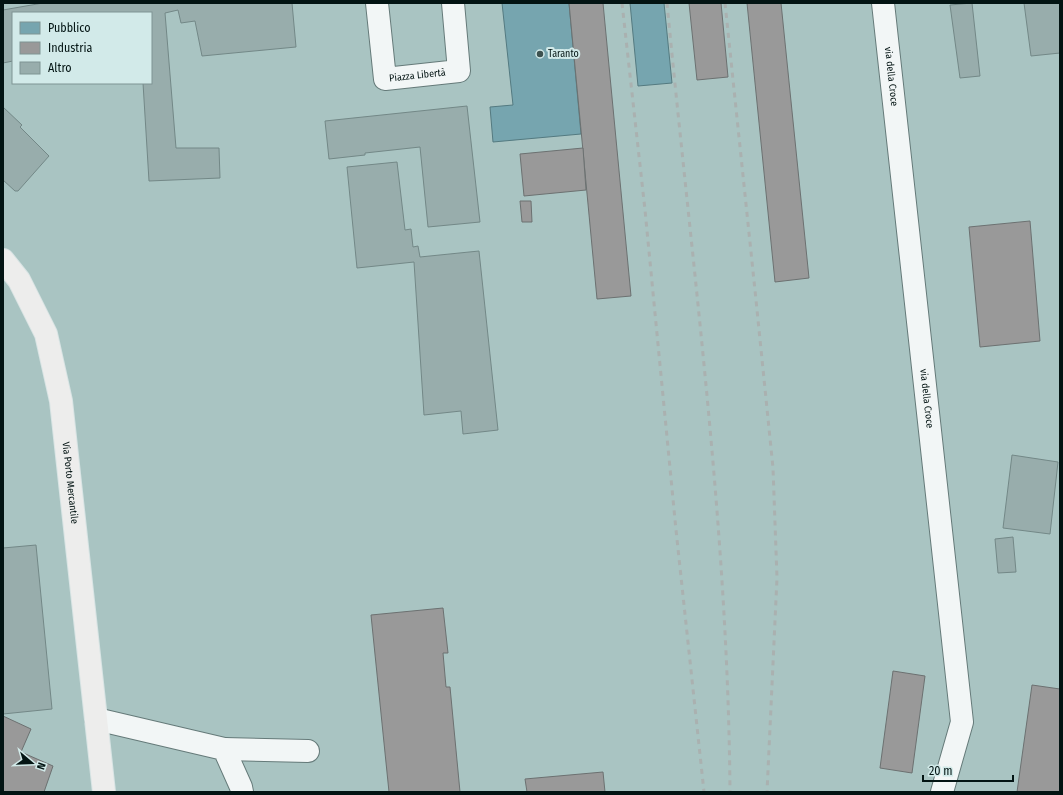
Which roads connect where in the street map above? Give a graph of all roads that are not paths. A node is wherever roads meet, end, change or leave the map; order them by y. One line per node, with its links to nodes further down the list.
1 (377, 3): 2 (street, Piazza Libertà)
2 (453, 3)
3 (883, 3): 10 (street, via della Croce)
4 (3, 260): 5 (main road, Via Porto Mercantile)
5 (96, 719): 6 (street); 8 (main road, Via Porto Mercantile)
6 (224, 749): 7 (street); 9 (street)
7 (308, 751)
8 (104, 792)
9 (242, 792)
10 (942, 792)

